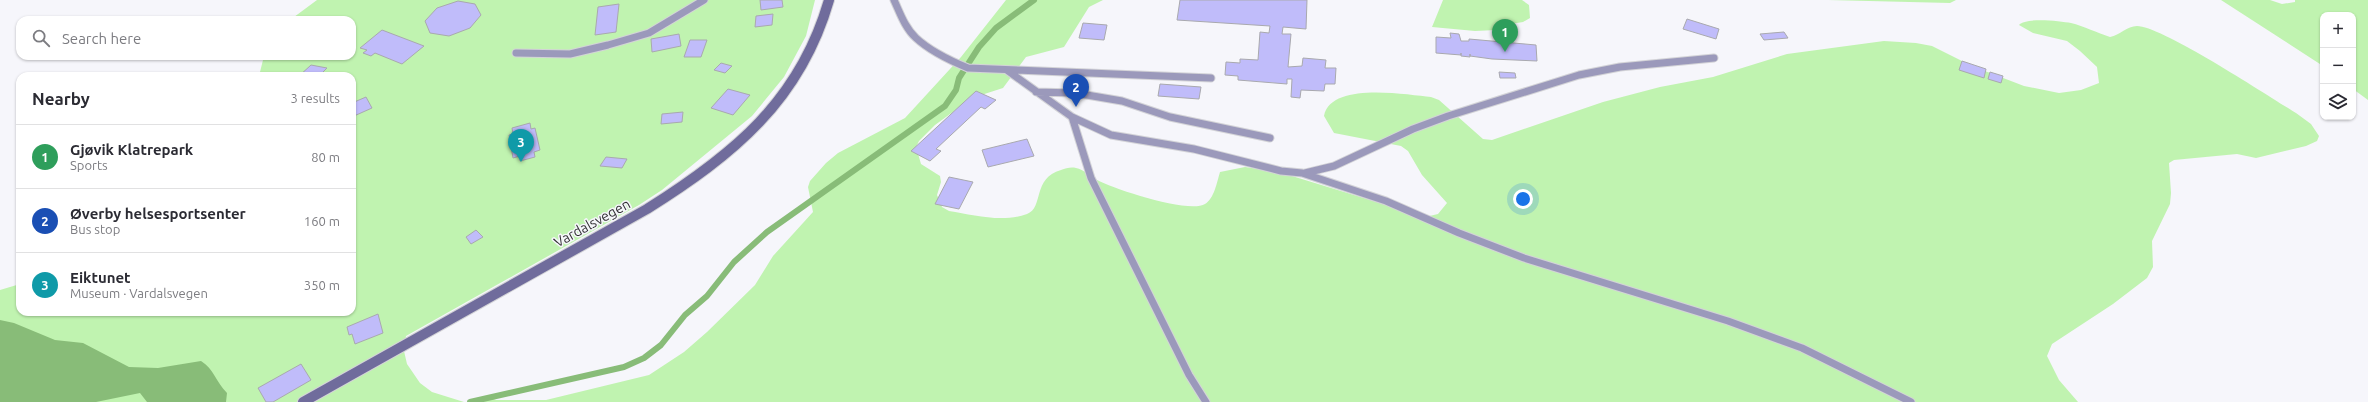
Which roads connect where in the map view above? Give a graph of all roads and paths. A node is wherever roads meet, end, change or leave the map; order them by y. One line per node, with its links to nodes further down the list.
1 (704, 0): 4 (lane)
2 (828, 0): 12 (main road, Vardalsvegen)
3 (894, 0): 6 (lane)
4 (516, 53)
5 (1714, 58): 11 (lane)
6 (1008, 71): 7 (lane); 8 (lane)
7 (1211, 78)
8 (1036, 92): 9 (lane); 10 (lane)
9 (1072, 118): 11 (lane); 13 (lane)
10 (1270, 138)
11 (1302, 173): 14 (lane)
12 (304, 402)
13 (1206, 402)
14 (1912, 402)

